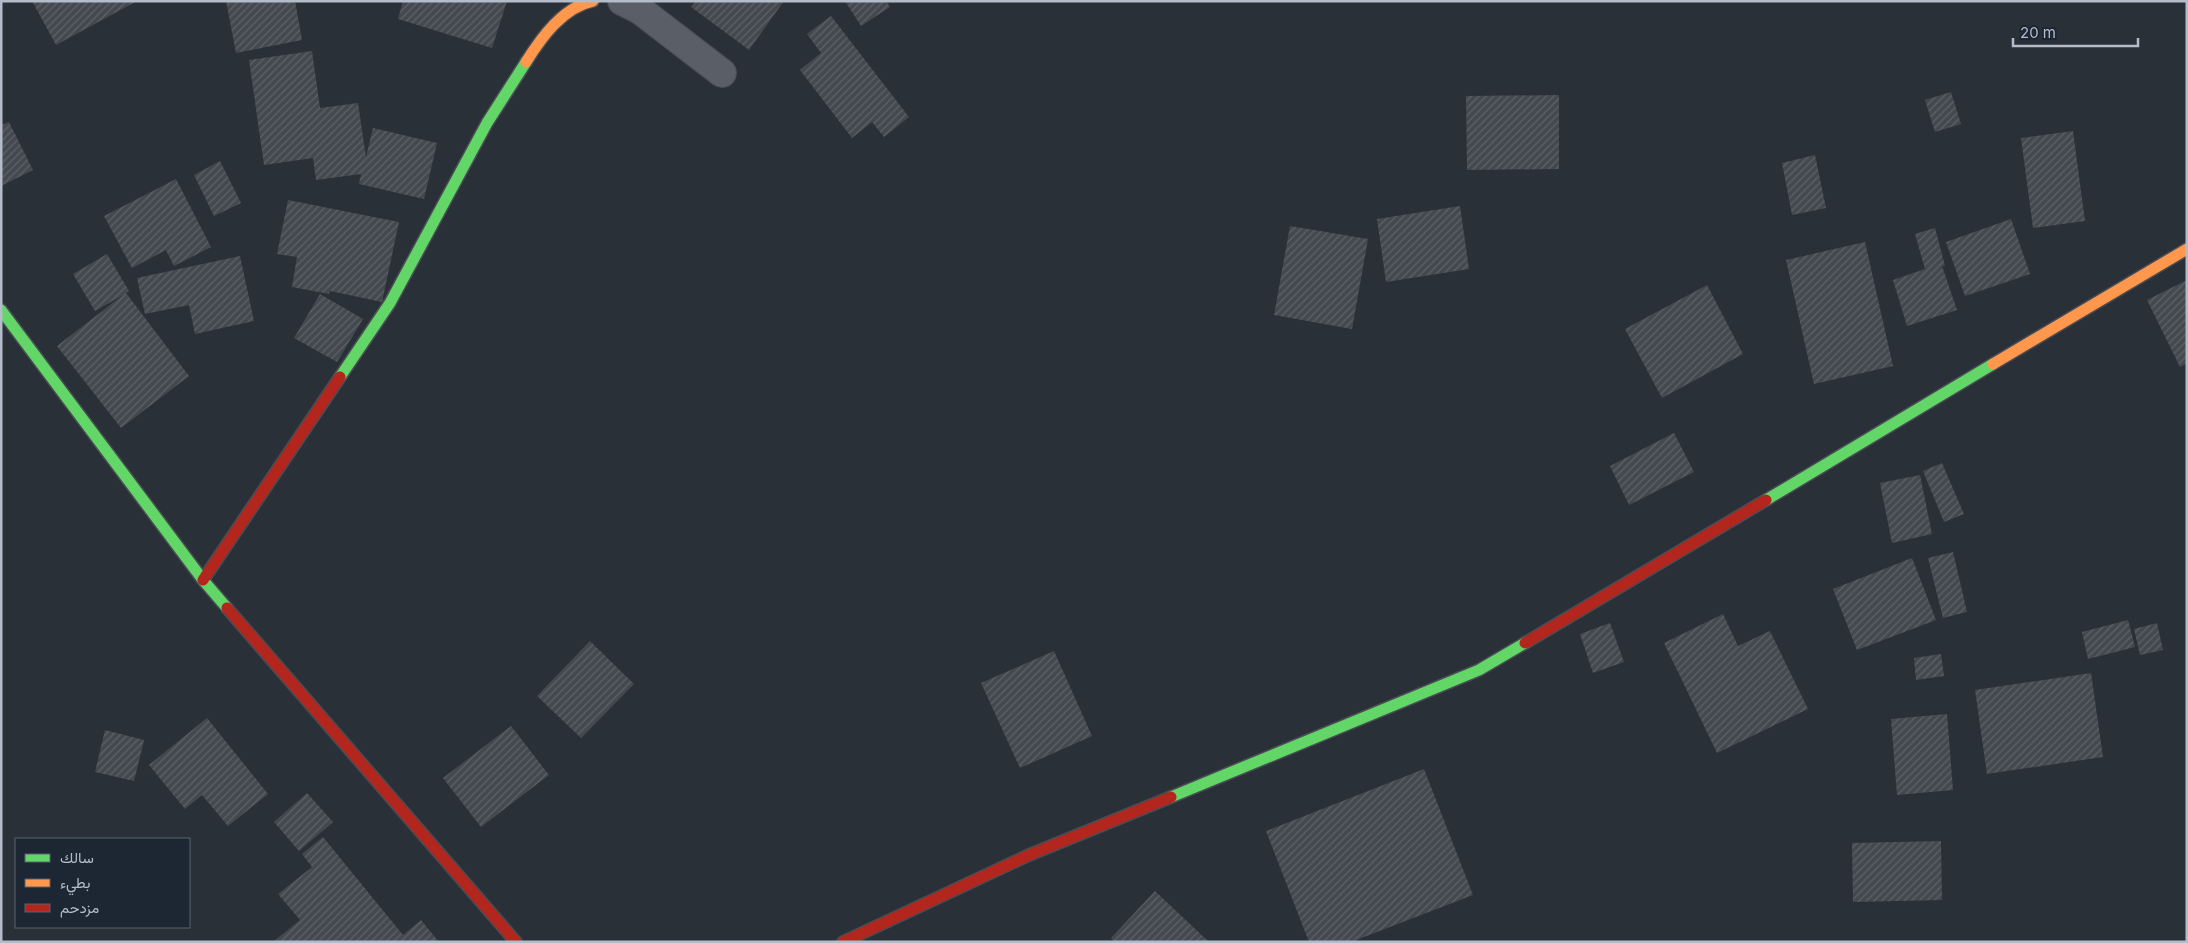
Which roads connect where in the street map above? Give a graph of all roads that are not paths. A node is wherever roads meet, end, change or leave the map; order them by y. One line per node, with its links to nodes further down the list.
1 (593, 1): 6 (street)
2 (622, 1): 3 (street)
3 (722, 73)
4 (2187, 249): 8 (street)
5 (1, 310): 6 (street)
6 (203, 580): 7 (street)
7 (516, 942)
8 (843, 942)

